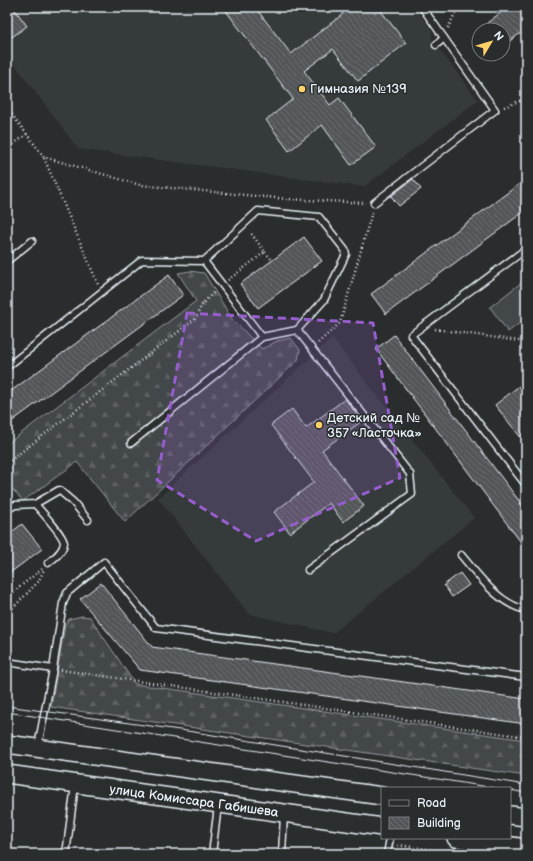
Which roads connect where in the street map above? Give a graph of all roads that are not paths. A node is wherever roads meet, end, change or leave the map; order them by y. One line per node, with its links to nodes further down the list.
1 (422, 7): 2 (lane)
2 (444, 38): 3 (lane); 4 (lane)
3 (436, 45)
4 (374, 203)
5 (32, 241): 7 (lane)
6 (526, 250): 13 (lane)
7 (7, 261)
8 (204, 261): 9 (lane); 10 (lane); 11 (lane)
9 (297, 330): 10 (lane); 19 (lane)
10 (262, 337): 12 (lane)
11 (7, 367)
12 (131, 443)
13 (526, 485)
14 (35, 504): 15 (lane); 16 (lane); 18 (lane)
15 (7, 510)
16 (88, 520)
17 (461, 555): 20 (lane)
18 (48, 563)
19 (308, 570)
20 (526, 610)
21 (7, 662): 22 (lane)
22 (53, 669): 23 (lane); 25 (lane)
23 (526, 677)
24 (7, 744): 25 (street)
25 (38, 748): 28 (street)
26 (7, 774): 27 (street, улица Комиссара Габишева)
27 (75, 784): 29 (street, улица Комиссара Габишева); 37 (lane)
28 (381, 796)
29 (218, 804): 30 (street, улица Комиссара Габишева); 38 (lane)
30 (284, 814): 33 (street, улица Комиссара Габишева); 39 (lane)
31 (511, 815): 32 (street)
32 (526, 817)
33 (381, 828)
34 (390, 839): 40 (lane)
35 (463, 839): 36 (street)
36 (526, 848)
37 (66, 854)
38 (212, 854)
39 (282, 854)
40 (386, 854)

